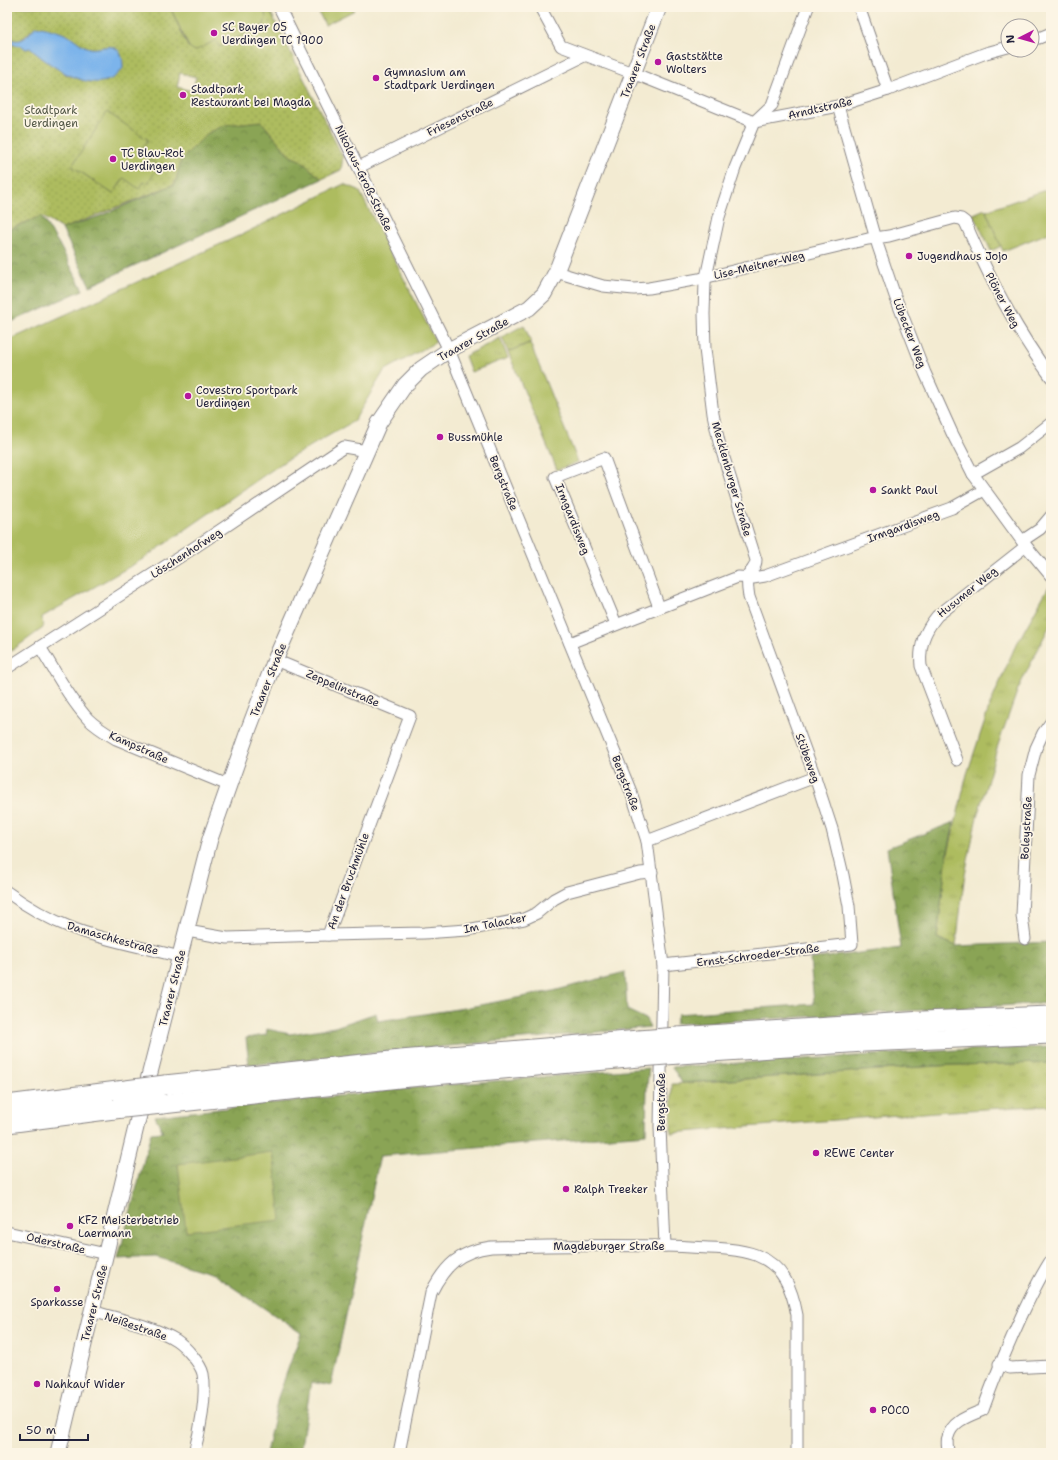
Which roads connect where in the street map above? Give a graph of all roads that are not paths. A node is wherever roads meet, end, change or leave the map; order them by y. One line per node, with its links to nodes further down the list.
1 (279, 7): 14 (street, Nikolaus-Groß-Straße)
2 (540, 7): 9 (street)
3 (659, 7): 10 (street, Traarer Straße)
4 (808, 7): 13 (street)
5 (859, 7): 11 (street)
6 (1051, 33): 7 (street)
7 (1040, 38)
8 (1000, 50): 11 (street, Arndtstraße)
9 (584, 56): 10 (street); 14 (street, Friesenstraße)
10 (633, 73): 13 (street); 17 (street, Traarer Straße)
11 (888, 90): 12 (street, Arndtstraße)
12 (838, 106): 13 (street, Arndtstraße); 16 (street, Lübecker Weg)
13 (754, 122): 18 (street, Mecklenburger Straße)
14 (359, 167): 19 (street, Nikolaus-Groß-Straße)
15 (961, 218): 16 (street, Lise-Meitner-Weg); 20 (street, Plöner Weg)
16 (876, 238): 18 (street, Lise-Meitner-Weg); 23 (street, Lübecker Weg)
17 (556, 272): 18 (street, Lise-Meitner-Weg); 19 (street, Traarer Straße)
18 (707, 277): 28 (street, Mecklenburger Straße)
19 (449, 350): 22 (street, Traarer Straße); 31 (street, Bergstraße)
20 (1051, 377)
21 (1051, 423): 23 (street)
22 (367, 451): 32 (street, Löschenhofweg); 33 (street, Traarer Straße)
23 (973, 474): 24 (street, Lübecker Weg)
24 (984, 490): 26 (street, Lübecker Weg); 28 (street, Irmgardisweg)
25 (1051, 516): 26 (street)
26 (1024, 543): 27 (street, Lübecker Weg); 37 (street, Husumer Weg)
27 (1051, 576)
28 (748, 577): 29 (street, Irmgardisweg); 38 (street, Stübeweg)
29 (660, 607): 30 (street, Irmgardisweg); 30 (street, Irmgardisweg)
30 (616, 624): 31 (street, Irmgardisweg)
31 (570, 643): 40 (street, Bergstraße)
32 (40, 647): 34 (street, Löschenhofweg); 39 (street, Kampstraße)
33 (276, 660): 35 (street, Zeppelinstraße); 39 (street, Traarer Straße)
34 (7, 668)
35 (410, 716): 44 (street, An der Bruchmühle)
36 (1051, 722): 45 (street, Boleystraße)
37 (957, 760)
38 (815, 777): 40 (street); 46 (street, Stübeweg)
39 (228, 785): 43 (street, Traarer Straße)
40 (647, 840): 41 (street, Bergstraße)
41 (652, 872): 44 (street, Im Talacker); 48 (street, Bergstraße)
42 (7, 892): 47 (street, Damaschkestraße)
43 (187, 931): 44 (street, An der Bruchmühle); 47 (street, Traarer Straße)
44 (328, 935)
45 (1024, 939)
46 (852, 944): 48 (street, Ernst-Schroeder-Straße)
47 (180, 957): 57 (street, Traarer Straße)
48 (663, 966): 56 (street, Bergstraße)
49 (1051, 1016): 50 (highway)
50 (963, 1028): 51 (highway); 52 (highway, bridge)
51 (1051, 1034)
52 (116, 1100): 53 (highway); 54 (highway)
53 (7, 1105)
54 (7, 1123)
55 (7, 1232): 57 (street, Oderstraße)
56 (665, 1246): 64 (street, Magdeburger Straße); 65 (street, Magdeburger Straße)
57 (106, 1254): 59 (street, Traarer Straße)
58 (1051, 1260): 60 (street)
59 (92, 1311): 62 (street, Traarer Straße); 63 (street, Neißestraße)
60 (999, 1364): 61 (street); 66 (street)
61 (1051, 1366)
62 (58, 1453)
63 (194, 1453)
64 (399, 1453)
65 (797, 1453)
66 (948, 1453)

